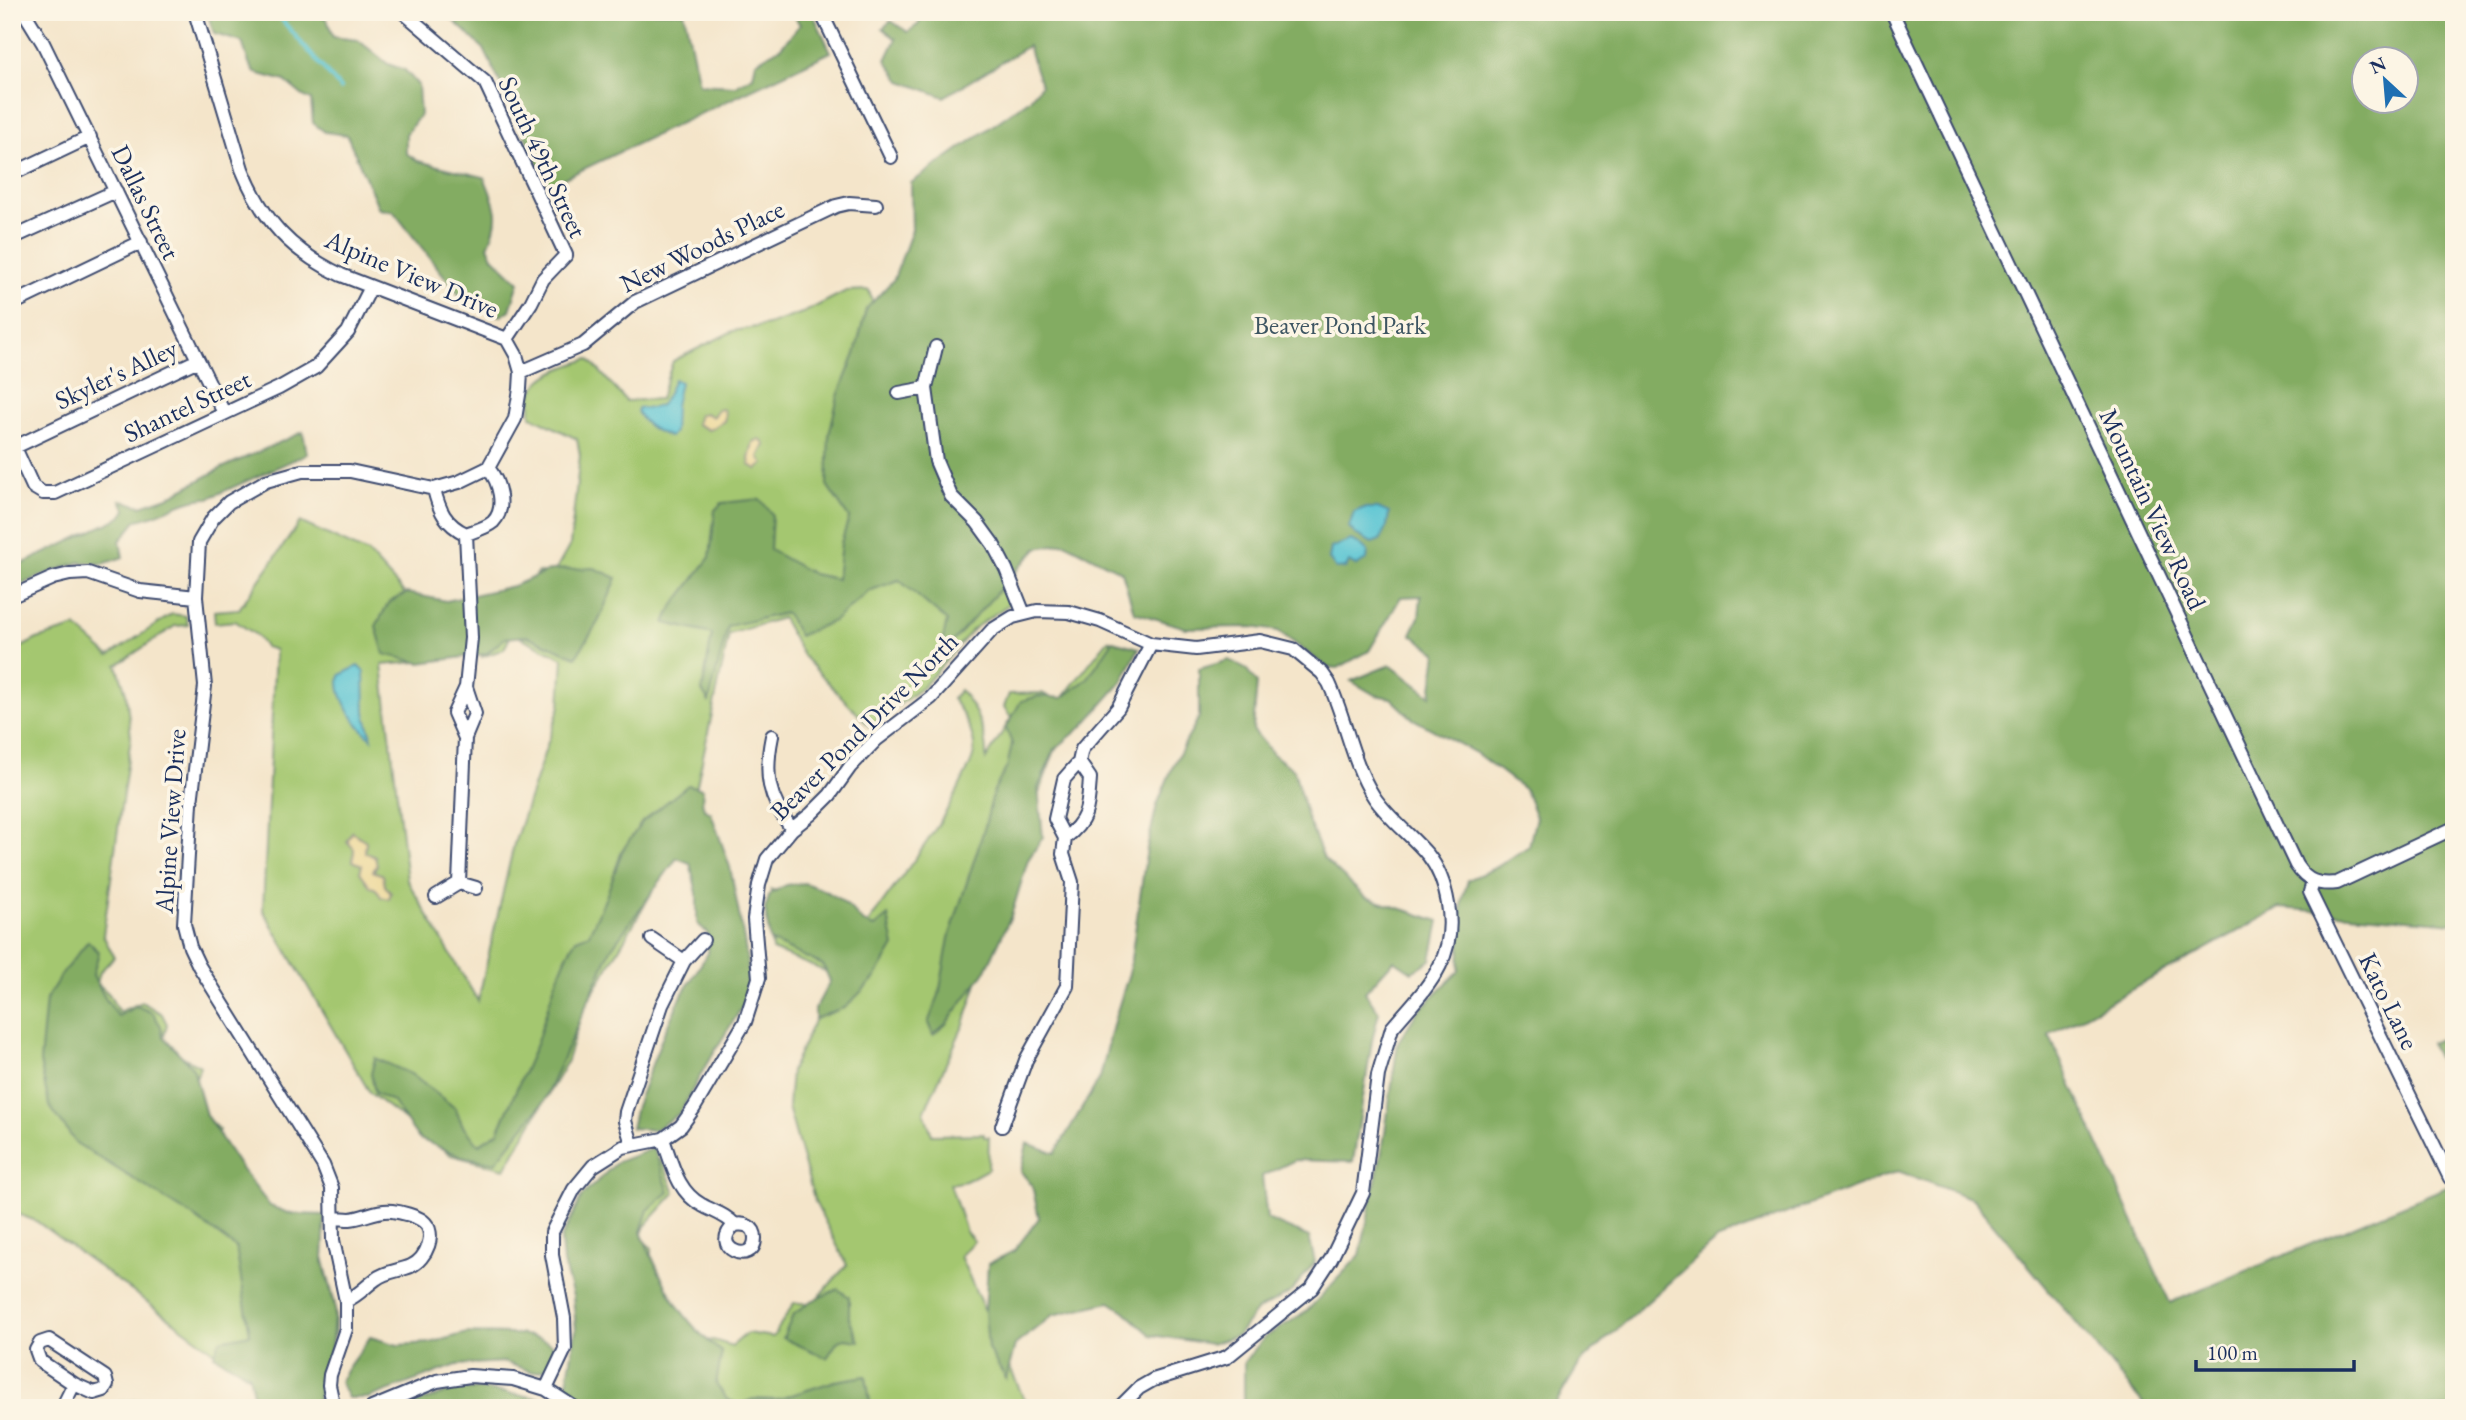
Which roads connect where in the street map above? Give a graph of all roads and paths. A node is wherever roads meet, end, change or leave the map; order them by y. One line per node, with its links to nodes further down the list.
1 (195, 12): 14 (street, Alpine View Drive)
2 (403, 12): 16 (street, South 49th Street)
3 (821, 12): 8 (street)
4 (1892, 12): 38 (street, Mountain View Road)
5 (25, 13): 6 (street); 7 (street, Dallas Street)
6 (12, 20)
7 (90, 137): 9 (street); 10 (street, Dallas Street)
8 (891, 157)
9 (12, 174)
10 (116, 191): 12 (street); 13 (street, Dallas Street)
11 (876, 205): 19 (street, New Woods Place)
12 (12, 238)
13 (141, 242): 15 (street); 18 (street, Dallas Street)
14 (371, 287): 16 (street, Alpine View Drive); 22 (street, Shantel Street)
15 (12, 304)
16 (507, 338): 19 (street, Alpine View Drive)
17 (936, 347): 20 (street)
18 (198, 360): 22 (street, Dallas Street); 23 (street, Skyler's Alley)
19 (521, 372): 24 (street, Alpine View Drive)
20 (926, 388): 21 (street); 29 (street)
21 (899, 393)
22 (224, 413): 23 (street, Shantel Street)
23 (14, 444)
24 (488, 468): 25 (street); 26 (street)
25 (434, 489): 26 (street); 28 (street, Alpine View Drive)
26 (466, 534): 31 (street)
27 (12, 596): 28 (street)
28 (196, 597): 49 (street, Alpine View Drive)
29 (1024, 614): 30 (street, Beaver Pond Drive North); 36 (street, Beaver Pond Drive North)
30 (1151, 644): 34 (street); 58 (street, Beaver Pond Drive North)
31 (466, 687): 33 (street); 33 (street)
32 (772, 736): 36 (street)
33 (465, 738): 39 (street)
34 (1079, 762): 37 (street); 37 (street)
35 (2454, 828): 38 (street)
36 (793, 829): 46 (street, Beaver Pond Drive North)
37 (1065, 838): 45 (street)
38 (2313, 882): 48 (street, Kato Lane)
39 (459, 883): 40 (street); 41 (street)
40 (476, 888)
41 (436, 897)
42 (652, 939): 44 (street)
43 (703, 940): 44 (street)
44 (684, 961): 47 (street)
45 (1002, 1126)
46 (663, 1139): 47 (street); 50 (street)
47 (632, 1144): 53 (street)
48 (2450, 1178)
49 (334, 1217): 51 (street, Alpine View Drive); 51 (street)
50 (735, 1225)
51 (346, 1301): 55 (street, Alpine View Drive)
52 (74, 1384): 52 (street); 54 (street)
53 (546, 1389): 56 (street); 57 (street)
54 (62, 1408)
55 (334, 1408)
56 (372, 1408)
57 (575, 1408)
58 (1119, 1408)

